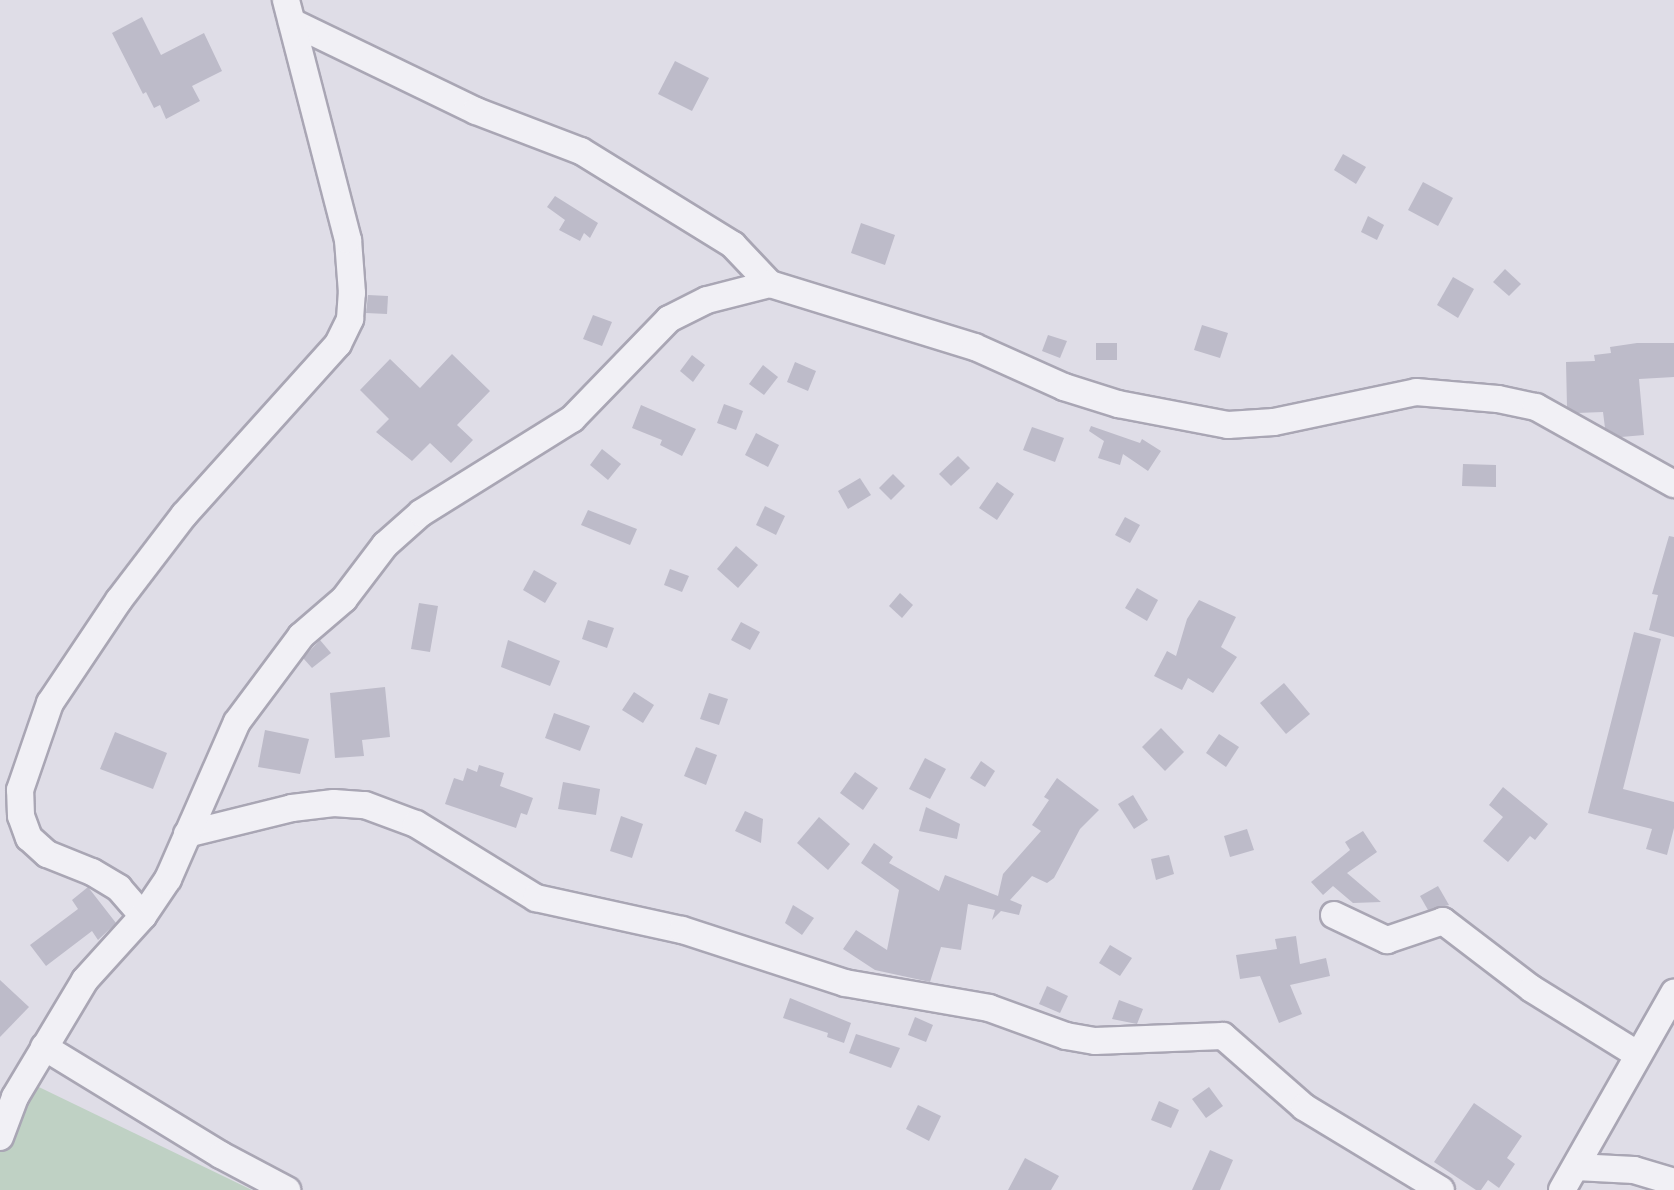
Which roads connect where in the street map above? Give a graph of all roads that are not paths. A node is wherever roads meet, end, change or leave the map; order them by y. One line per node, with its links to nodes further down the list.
1 (289, 11): 2 (street); 6 (street)
2 (770, 284): 3 (street); 4 (street)
3 (1674, 484)
4 (188, 834): 6 (street); 14 (street)
5 (1334, 915): 9 (street)
6 (143, 916): 8 (street)
7 (1674, 993): 9 (street)
8 (44, 1047): 10 (street); 13 (street)
9 (1637, 1054): 11 (street)
10 (0, 1137)
11 (1576, 1167): 12 (street); 15 (street)
12 (1674, 1182)
13 (287, 1190)
14 (1441, 1190)
15 (1562, 1190)

